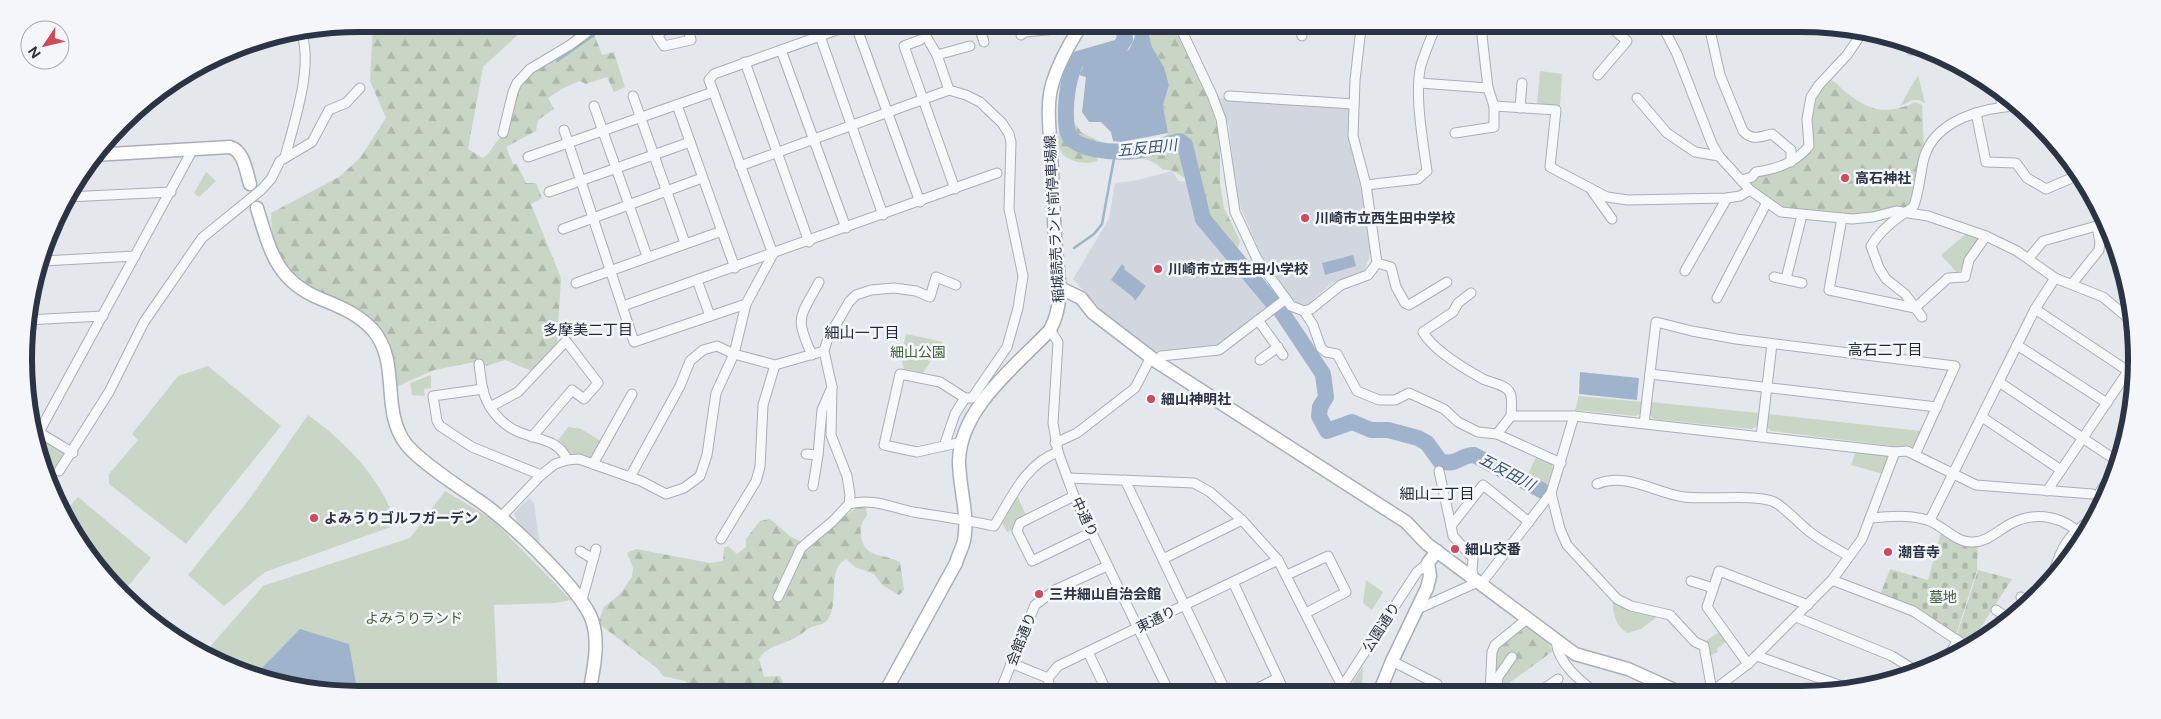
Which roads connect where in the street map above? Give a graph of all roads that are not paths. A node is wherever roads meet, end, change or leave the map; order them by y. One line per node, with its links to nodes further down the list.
1 (588, 32): 50 (street)
2 (661, 32): 3 (street)
3 (689, 32)
4 (831, 32): 16 (street)
5 (858, 32): 44 (street)
6 (924, 32): 23 (street)
7 (981, 32): 20 (street)
8 (1075, 32): 117 (street, 稲城読売ランド前停車場線)
9 (1182, 32): 120 (street)
10 (1361, 32): 37 (street)
11 (1434, 32): 26 (street)
12 (1483, 32): 29 (street)
13 (1616, 32): 25 (street)
14 (1666, 32): 59 (street)
15 (1710, 32): 62 (street)
16 (820, 36): 22 (street); 47 (street)
17 (302, 38): 60 (street)
18 (1859, 38): 62 (street)
19 (920, 40): 35 (street)
20 (984, 42)
21 (970, 46): 23 (street)
22 (782, 50): 24 (street); 52 (street)
23 (937, 55): 30 (street)
24 (745, 62): 31 (street); 56 (street)
25 (1599, 70)
26 (1420, 83): 29 (street); 71 (street)
27 (1522, 83): 43 (street)
28 (360, 88): 60 (street)
29 (1488, 88): 40 (street)
30 (949, 90): 35 (street); 149 (street)
31 (713, 92): 38 (street); 63 (street)
32 (633, 96): 46 (street)
33 (1229, 96): 37 (street)
34 (1637, 98): 59 (street)
35 (923, 100): 44 (street); 72 (street)
36 (2001, 100): 41 (street)
37 (1354, 104): 71 (street)
38 (677, 105): 46 (street); 53 (street)
39 (594, 106): 49 (street)
40 (1494, 106): 43 (street); 51 (street)
41 (2002, 107): 42 (street); 45 (street)
42 (2009, 107)
43 (1520, 108): 74 (street)
44 (888, 113): 47 (street); 80 (street)
45 (1976, 113): 67 (street); 84 (street)
46 (641, 119): 49 (street); 58 (street)
47 (851, 126): 52 (street); 86 (street)
48 (564, 130): 54 (street)
49 (603, 132): 54 (street); 64 (street)
50 (503, 133)
51 (1455, 133)
52 (814, 139): 56 (street); 93 (street)
53 (690, 142): 58 (street); 66 (street)
54 (568, 144): 61 (street); 69 (street)
55 (193, 149): 57 (street); 70 (street); 75 (street)
56 (778, 152): 63 (street); 96 (street)
57 (105, 154)
58 (654, 156): 64 (street); 77 (street)
59 (1719, 156): 68 (street)
60 (285, 157): 167 (street)
61 (528, 157)
62 (1791, 162): 68 (street)
63 (740, 166): 98 (street)
64 (616, 168): 69 (street); 82 (street)
65 (997, 173): 72 (street)
66 (702, 178): 77 (street); 94 (street)
67 (2073, 178)
68 (1742, 180): 73 (street)
69 (581, 182): 76 (street); 87 (street)
70 (250, 184)
71 (1366, 185): 103 (street)
72 (955, 189): 80 (street)
73 (1750, 190): 79 (street); 81 (street)
74 (1592, 191): 79 (street); 89 (street)
75 (171, 192): 78 (street); 99 (street)
76 (549, 192)
77 (666, 192): 82 (street); 97 (street)
78 (76, 197)
79 (1727, 198): 106 (street)
80 (920, 202): 86 (street)
81 (1766, 204): 85 (street); 119 (street)
82 (629, 205): 87 (street); 100 (street)
83 (257, 208): 190 (street)
84 (1906, 212): 88 (street); 95 (street); 123 (street)
85 (1802, 214): 88 (street); 110 (street)
86 (882, 215): 93 (street)
87 (593, 217): 92 (street); 105 (street)
88 (1842, 218): 123 (street)
89 (1612, 219)
90 (2100, 226): 91 (street)
91 (2097, 227): 101 (street); 115 (street)
92 (563, 228)
93 (846, 228): 96 (street)
94 (722, 231): 97 (street); 104 (street)
95 (1986, 236): 101 (street); 123 (street)
96 (809, 242): 98 (street)
97 (685, 243): 100 (street)
98 (773, 254): 104 (street); 121 (street)
99 (135, 256): 102 (street); 126 (street)
100 (647, 256): 105 (street)
101 (2029, 258): 108 (street)
102 (48, 262)
103 (1378, 263): 112 (street); 125 (street)
104 (735, 268): 109 (street)
105 (610, 270): 113 (street); 122 (street)
106 (1685, 272)
107 (1774, 277): 110 (street)
108 (2055, 278): 115 (street); 124 (street)
109 (697, 280): 122 (street); 127 (street)
110 (1786, 280): 114 (street)
111 (819, 282): 137 (street)
112 (1447, 282)
113 (576, 283)
114 (1802, 283)
115 (2072, 284): 128 (street)
116 (956, 285): 135 (street)
117 (1060, 288): 132 (street, 稲城読売ランド前停車場線); 138 (street)
118 (1471, 293): 153 (street)
119 (1717, 298)
120 (1286, 299): 125 (street); 131 (street)
121 (746, 304): 127 (street); 136 (street)
122 (623, 306): 127 (street)
123 (1915, 308): 129 (street)
124 (2035, 309): 134 (street); 142 (street)
125 (1304, 311): 159 (street)
126 (103, 316): 130 (street); 156 (street)
127 (710, 316)
128 (2126, 316)
129 (1922, 317)
130 (35, 320)
131 (1258, 320): 138 (street); 139 (street)
132 (1050, 330): 163 (street, 稲城読売ランド前停車場線); 165 (street, 中通り)
133 (1772, 344): 143 (street); 146 (street); 152 (street)
134 (2017, 345): 144 (street); 150 (street)
135 (824, 351): 137 (street); 145 (street)
136 (734, 354): 141 (street); 180 (street); 180 (street)
137 (812, 355): 141 (street)
138 (1154, 360): 165 (street); 204 (street)
139 (1260, 360)
140 (479, 364): 147 (street)
141 (775, 366): 201 (street)
142 (2128, 371): 150 (street)
143 (1650, 374): 146 (street); 157 (street)
144 (1999, 382): 155 (street); 162 (street)
145 (832, 387): 169 (street); 189 (street)
146 (1767, 387): 152 (street); 161 (street)
147 (483, 388): 151 (street); 178 (street)
148 (632, 394): 174 (street)
149 (965, 398): 164 (street); 164 (street)
150 (2106, 403): 162 (street)
151 (490, 407): 160 (street); 160 (street)
152 (1937, 407): 170 (street)
153 (1511, 416): 154 (street); 159 (street)
154 (1574, 416): 157 (street); 173 (street)
155 (1982, 417): 175 (street); 179 (street)
156 (39, 423)
157 (1644, 424): 161 (street)
158 (42, 434): 167 (street)
159 (1497, 434): 173 (street)
160 (532, 437): 172 (street)
161 (1760, 437): 166 (street)
162 (2084, 437): 171 (street); 175 (street)
163 (962, 442): 164 (street); 192 (street, 稲城読売ランド前停車場線)
164 (944, 446)
165 (1057, 448): 181 (street, 中通り); 192 (street)
166 (1895, 452): 170 (street); 191 (street)
167 (73, 453): 176 (street)
168 (806, 454): 169 (street)
169 (818, 455): 185 (street)
170 (1915, 455): 179 (street)
171 (2113, 457)
172 (567, 460): 174 (street); 178 (street)
173 (1561, 463): 187 (street)
174 (593, 464): 180 (street)
175 (2061, 470): 186 (street)
176 (59, 471)
177 (1439, 471): 197 (street)
178 (541, 475): 190 (street)
179 (1954, 475): 186 (street); 194 (street)
180 (630, 477)
181 (1068, 478): 182 (street); 188 (street, 中通り)
182 (1125, 480): 193 (street); 207 (street)
183 (2105, 482): 186 (street)
184 (1596, 484): 205 (street)
185 (813, 486)
186 (2047, 491)
187 (1551, 493): 195 (street); 262 (street)
188 (1074, 496): 199 (street, 中通り); 199 (street)
189 (849, 504): 192 (street); 218 (street)
190 (501, 517): 219 (street)
191 (1870, 518): 194 (street); 205 (street)
192 (966, 520): 245 (street, 稲城読売ランド前停車場線)
193 (1242, 520): 207 (street); 208 (street)
194 (1930, 520): 198 (street)
195 (1529, 522): 197 (street); 216 (street)
196 (2084, 524): 198 (street)
197 (1451, 526): 216 (street)
198 (2075, 530): 200 (street); 210 (street)
199 (1092, 532): 211 (street, 中通り)
200 (2078, 533)
201 (721, 539)
202 (596, 549): 206 (street)
203 (580, 551): 206 (street)
204 (1437, 551): 209 (street); 216 (street)
205 (1849, 556): 213 (street)
206 (593, 559): 219 (street)
207 (1163, 559): 220 (street)
208 (1278, 560): 212 (street); 215 (street, 東通り)
209 (1428, 563): 222 (street); 254 (street, 公園通り)
210 (2056, 565)
211 (1108, 566): 228 (street, 中通り); 237 (street, 会館通り)
212 (1287, 575): 224 (street); 224 (street)
213 (1832, 580): 221 (street); 229 (street)
214 (1691, 581): 217 (street)
215 (1232, 582): 220 (street, 東通り); 241 (street)
216 (1478, 582): 222 (street); 227 (street)
217 (1713, 588): 221 (street); 238 (street)
218 (778, 597)
219 (582, 600): 244 (street)
220 (1185, 605): 228 (street, 東通り); 250 (street)
221 (1808, 605): 226 (street)
222 (1418, 609): 236 (street)
223 (1996, 610): 225 (street)
224 (1306, 613): 253 (street)
225 (2005, 616)
226 (1796, 617): 234 (street); 239 (street)
227 (1527, 619): 230 (street); 257 (street)
228 (1138, 627): 233 (street, 東通り); 249 (street, 中通り)
229 (1958, 640): 231 (street); 232 (street)
230 (1556, 641): 260 (street); 261 (street)
231 (1963, 644)
232 (1952, 650)
233 (1088, 652): 240 (street, 東通り); 248 (street)
234 (1757, 656): 238 (street); 243 (street)
235 (1512, 657): 258 (street)
236 (1392, 661): 255 (street); 256 (street)
237 (1011, 663): 240 (street); 246 (street, 会館通り)
238 (1748, 664): 263 (street)
239 (1911, 668)
240 (1048, 678): 247 (street)
241 (1278, 678): 251 (street); 252 (street)
242 (1558, 679): 259 (street)
243 (1838, 685)
244 (590, 686)
245 (888, 686)
246 (1003, 686)
247 (1050, 686)
248 (1104, 686)
249 (1166, 686)
250 (1223, 686)
251 (1262, 686)
252 (1282, 686)
253 (1338, 686)
254 (1343, 686)
255 (1382, 686)
256 (1436, 686)
257 (1491, 686)
258 (1498, 686)
259 (1548, 686)
260 (1587, 686)
261 (1666, 686)
262 (1710, 686)
263 (1719, 686)

